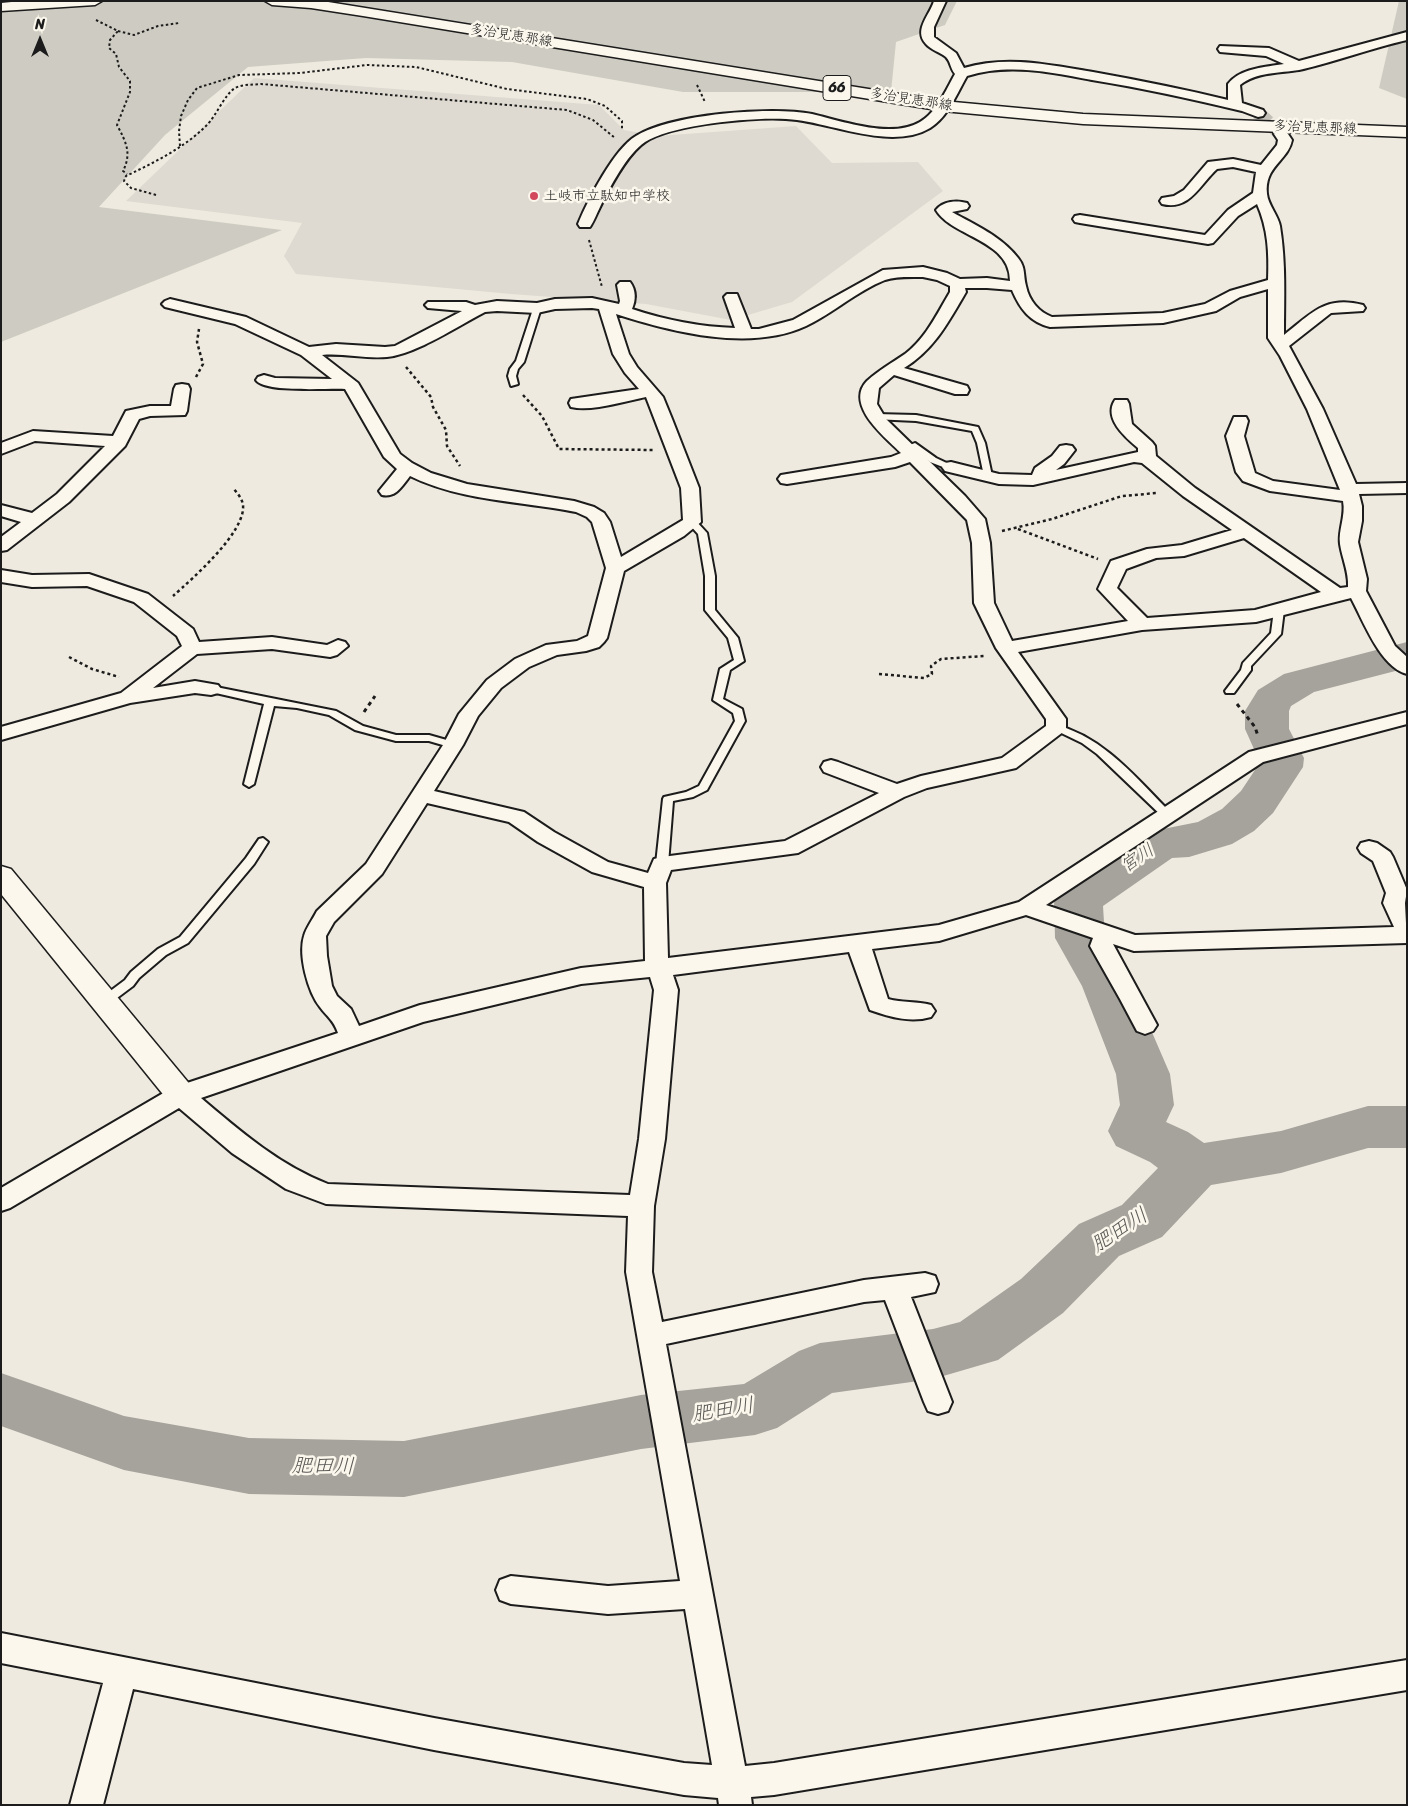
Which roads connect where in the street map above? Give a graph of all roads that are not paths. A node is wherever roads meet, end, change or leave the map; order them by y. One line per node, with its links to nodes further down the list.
1 (95, 1): 4 (main road)
2 (272, 1): 9 (main road, 多治見恵那線 / 66)
3 (940, 1): 8 (street)
4 (1, 7)
5 (1407, 36): 7 (street)
6 (1224, 49): 7 (street)
7 (1298, 66): 10 (street)
8 (962, 73): 9 (street); 10 (street)
9 (943, 106): 12 (main road, 多治見恵那線 / 66); 19 (street)
10 (1236, 106): 11 (street)
11 (1258, 114)
12 (1407, 132)
13 (1281, 134): 14 (street)
14 (1265, 170): 15 (street); 16 (street)
15 (1260, 195): 18 (street); 20 (street)
16 (1167, 201)
17 (962, 206): 23 (street)
18 (1080, 219)
19 (585, 224)
20 (1277, 282): 23 (street); 33 (street)
21 (957, 284): 23 (street); 32 (street); 35 (street)
22 (625, 285): 31 (street)
23 (1018, 286)
24 (732, 297): 32 (street)
25 (170, 304): 34 (street)
26 (432, 305): 30 (street)
27 (606, 305): 28 (street); 31 (street); 41 (street)
28 (537, 308): 30 (street); 38 (lane)
29 (1357, 308): 33 (street)
30 (476, 310): 34 (street)
31 (624, 310): 32 (street)
32 (745, 334)
33 (1280, 345): 58 (street)
34 (307, 352): 37 (street)
35 (891, 369): 40 (street); 44 (street)
36 (264, 380): 37 (street)
37 (350, 384): 52 (street)
38 (514, 384)
39 (182, 389): 46 (street)
40 (961, 390)
41 (651, 392): 42 (street); 61 (street)
42 (577, 403)
43 (1120, 404): 50 (street)
44 (876, 417): 49 (street); 53 (lane)
45 (1240, 422): 58 (street)
46 (119, 442): 47 (street); 60 (street)
47 (1, 449)
48 (1066, 450): 54 (street)
49 (910, 451): 51 (lane); 55 (street); 72 (street)
50 (1147, 458): 54 (street); 62 (street)
51 (951, 467): 53 (street)
52 (408, 468): 57 (street); 64 (street)
53 (988, 476): 54 (street)
54 (1041, 478)
55 (787, 479)
56 (1407, 488): 58 (street)
57 (388, 491)
58 (1350, 493): 66 (street)
59 (1, 510): 60 (street)
60 (35, 520): 63 (street)
61 (692, 522): 64 (street); 89 (lane)
62 (1245, 532): 67 (street); 69 (street)
63 (1, 546)
64 (615, 568): 81 (street)
65 (1, 576): 71 (street)
66 (1357, 592): 67 (street); 73 (street)
67 (1336, 594): 68 (street)
68 (1279, 610): 69 (street); 76 (lane)
69 (1142, 624): 72 (street)
70 (338, 646): 71 (street)
71 (192, 648): 75 (street)
72 (1008, 650): 79 (street)
73 (1407, 668)
74 (211, 689): 75 (street); 77 (lane)
75 (136, 691): 80 (street)
76 (1230, 691)
77 (270, 702): 81 (lane); 83 (lane)
78 (1407, 718): 86 (street)
79 (1056, 728): 84 (street); 86 (lane)
80 (1, 734)
81 (453, 745): 85 (street)
82 (831, 766): 84 (street)
83 (249, 784)
84 (897, 792): 89 (street)
85 (420, 795): 89 (street); 100 (street)
86 (1168, 816): 91 (street)
87 (263, 842): 97 (lane)
88 (1369, 848): 92 (street)
89 (659, 873): 96 (street)
90 (1, 875): 97 (main road)
91 (1027, 906): 93 (street); 95 (street)
92 (1407, 930)
93 (1102, 932): 94 (street); 99 (street)
94 (1407, 935)
95 (858, 944): 96 (street); 98 (street)
96 (660, 968): 100 (street); 103 (street)
97 (105, 1001): 101 (main road)
98 (924, 1012)
99 (1145, 1025)
100 (352, 1037): 101 (street)
101 (181, 1095): 102 (street); 103 (street)
102 (1, 1201)
103 (641, 1206): 106 (street)
104 (925, 1284): 105 (street)
105 (897, 1296): 106 (street); 107 (street)
106 (652, 1344): 109 (street)
107 (938, 1402)
108 (511, 1590): 109 (street)
109 (696, 1594): 113 (street)
110 (1, 1648): 111 (street)
111 (122, 1672): 113 (street); 114 (street)
112 (1407, 1675): 113 (street)
113 (734, 1794)
114 (86, 1805)

